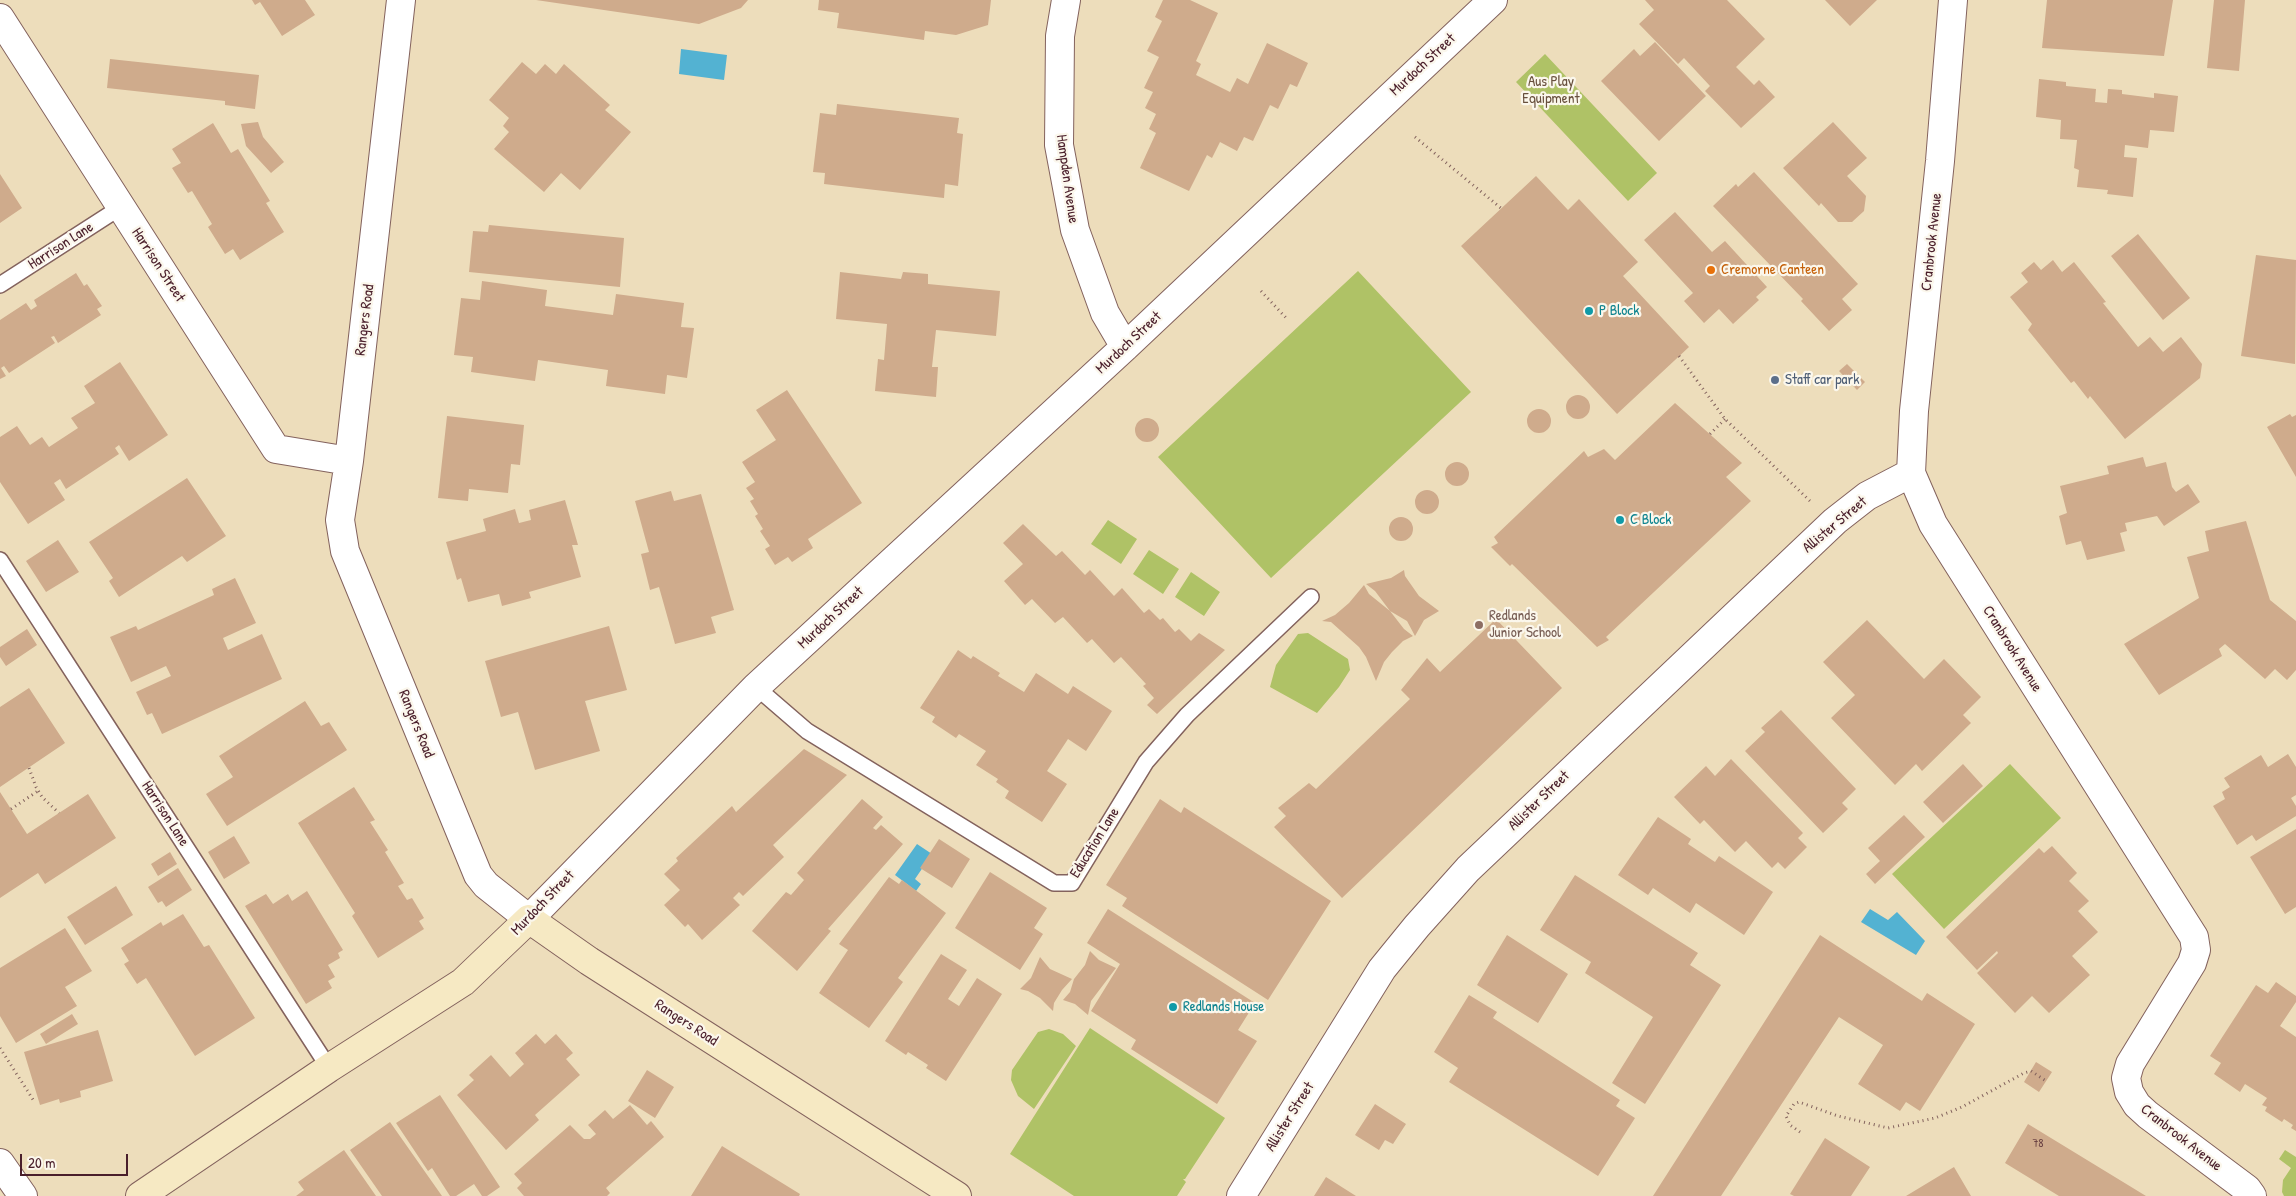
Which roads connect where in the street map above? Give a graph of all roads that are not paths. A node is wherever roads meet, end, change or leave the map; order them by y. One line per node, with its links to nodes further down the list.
1 (401, 0): 9 (street, Rangers Road)
2 (1066, 0): 8 (street, Hampden Avenue)
3 (1493, 0): 8 (street, Murdoch Street)
4 (1953, 0): 10 (street, Cranbrook Avenue)
5 (0, 18): 6 (street, Harrison Street)
6 (121, 207): 7 (lane, Harrison Lane); 9 (street, Harrison Street)
7 (0, 285)
8 (1125, 347): 13 (street, Murdoch Street)
9 (349, 461): 14 (street, Rangers Road)
10 (1911, 473): 20 (street, Allister Street); 21 (street, Cranbrook Avenue)
11 (0, 560): 15 (lane, Harrison Lane)
12 (1311, 596): 13 (lane, Education Lane)
13 (756, 687): 14 (street, Murdoch Street)
14 (529, 919): 15 (main road, Murdoch Street); 19 (main road, Rangers Road)
15 (329, 1068): 18 (main road, Murdoch Street)
16 (0, 1163): 17 (street)
17 (22, 1196)
18 (140, 1196)
19 (957, 1196)
20 (1241, 1196)
21 (2252, 1196)

